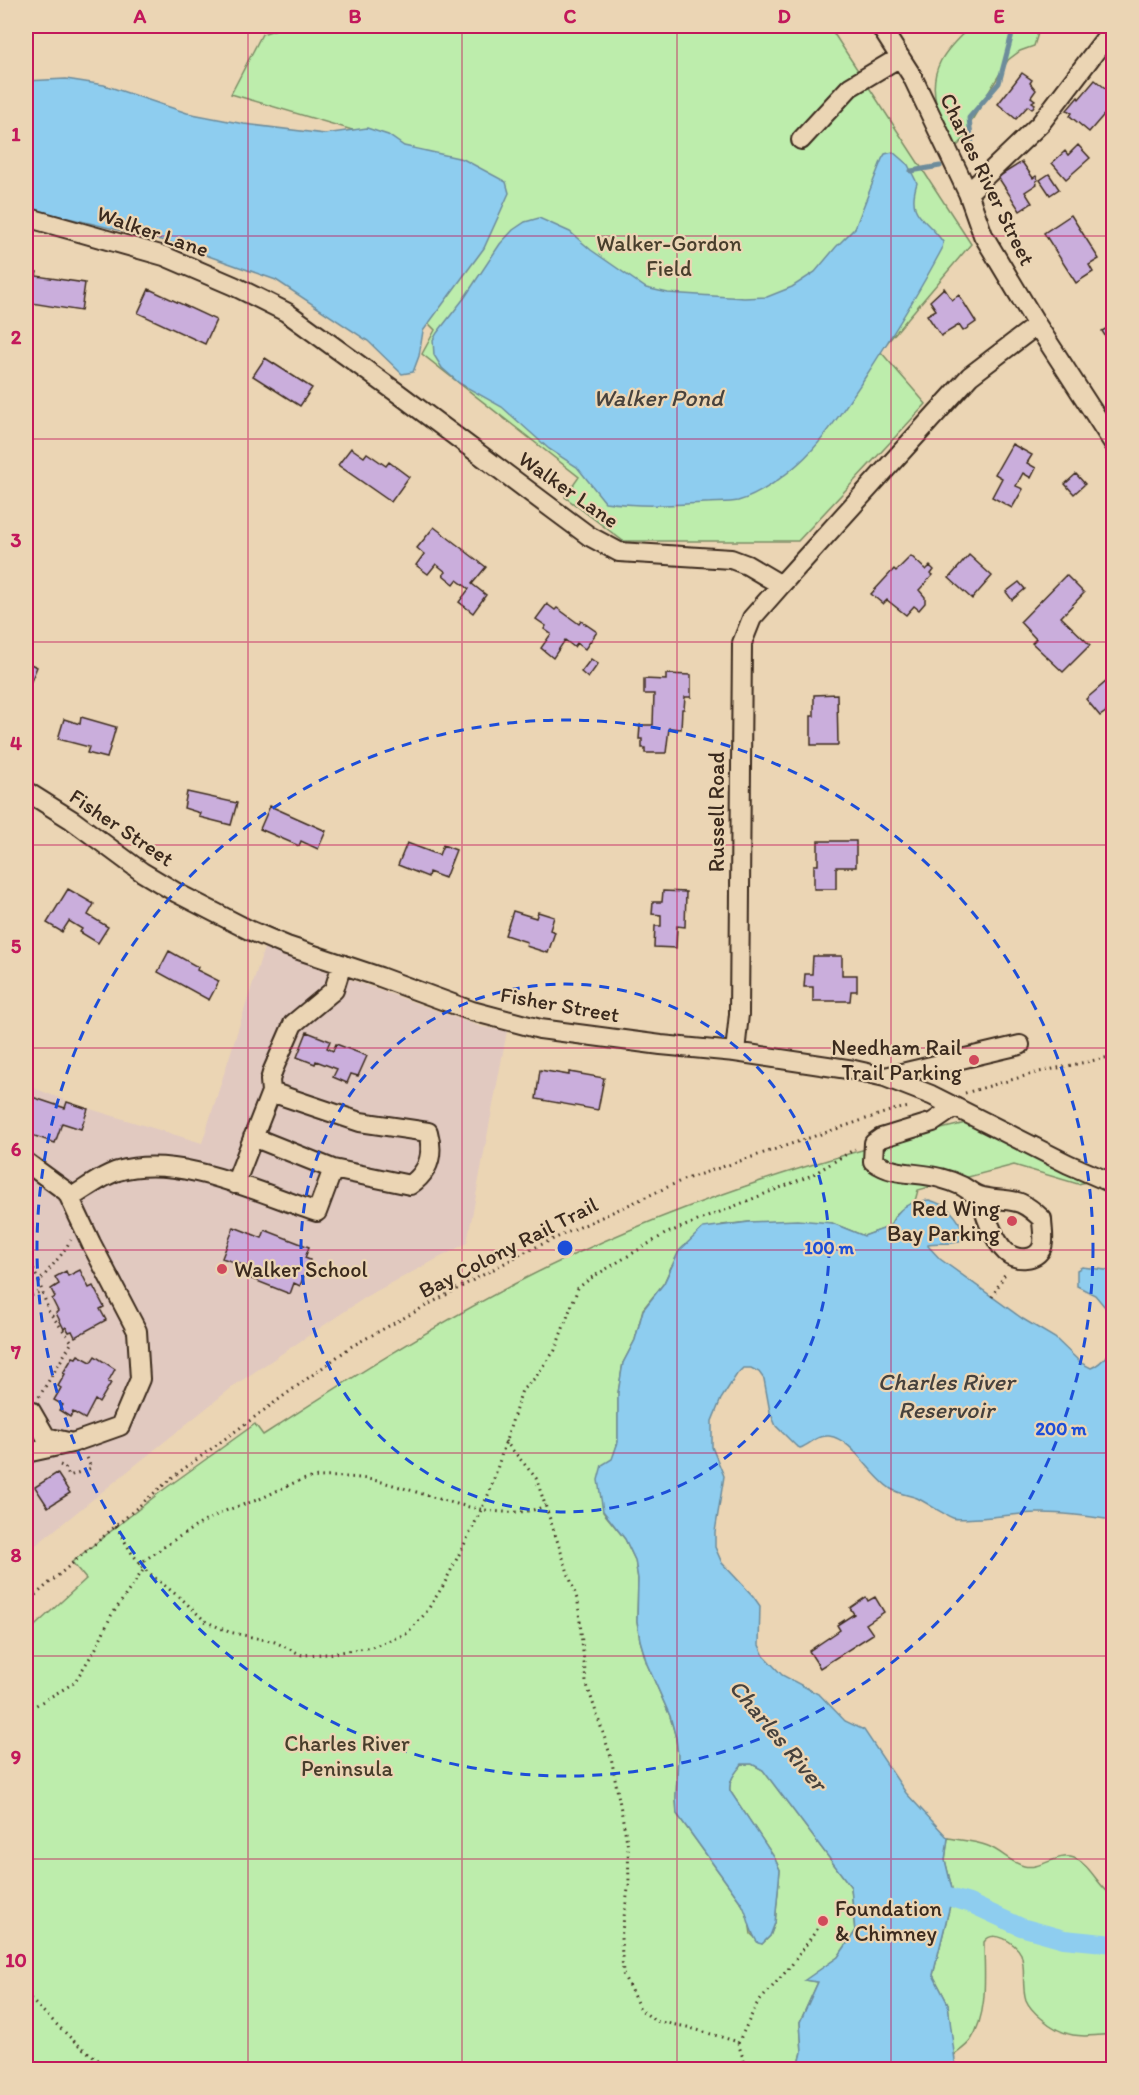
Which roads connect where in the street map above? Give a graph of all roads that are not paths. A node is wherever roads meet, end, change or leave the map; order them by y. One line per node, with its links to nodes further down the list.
1 (880, 26): 3 (street, Charles River Street)
2 (1113, 27): 5 (street)
3 (900, 57): 4 (street); 5 (street, Charles River Street)
4 (801, 140)
5 (968, 194): 7 (street, Charles River Street)
6 (26, 217): 9 (street, Walker Lane)
7 (1037, 325): 8 (street, Charles River Street); 9 (street)
8 (1113, 444)
9 (780, 585): 13 (street, Russell Road)
10 (26, 792): 11 (street, Fisher Street)
11 (342, 964): 13 (street, Fisher Street); 15 (street)
12 (1020, 1045): 14 (street)
13 (735, 1052): 14 (street, Fisher Street)
14 (885, 1077): 16 (street, Fisher Street)
15 (271, 1092): 17 (street); 18 (street)
16 (948, 1103): 21 (street, Fisher Street); 22 (street)
17 (253, 1137): 18 (street); 20 (street)
18 (333, 1169): 20 (street)
19 (30, 1170): 23 (street)
20 (235, 1184): 23 (street)
21 (1113, 1184)
22 (981, 1197): 22 (street)
23 (70, 1198): 25 (street)
24 (31, 1406): 25 (street)
25 (72, 1443): 26 (street)
26 (26, 1453)

